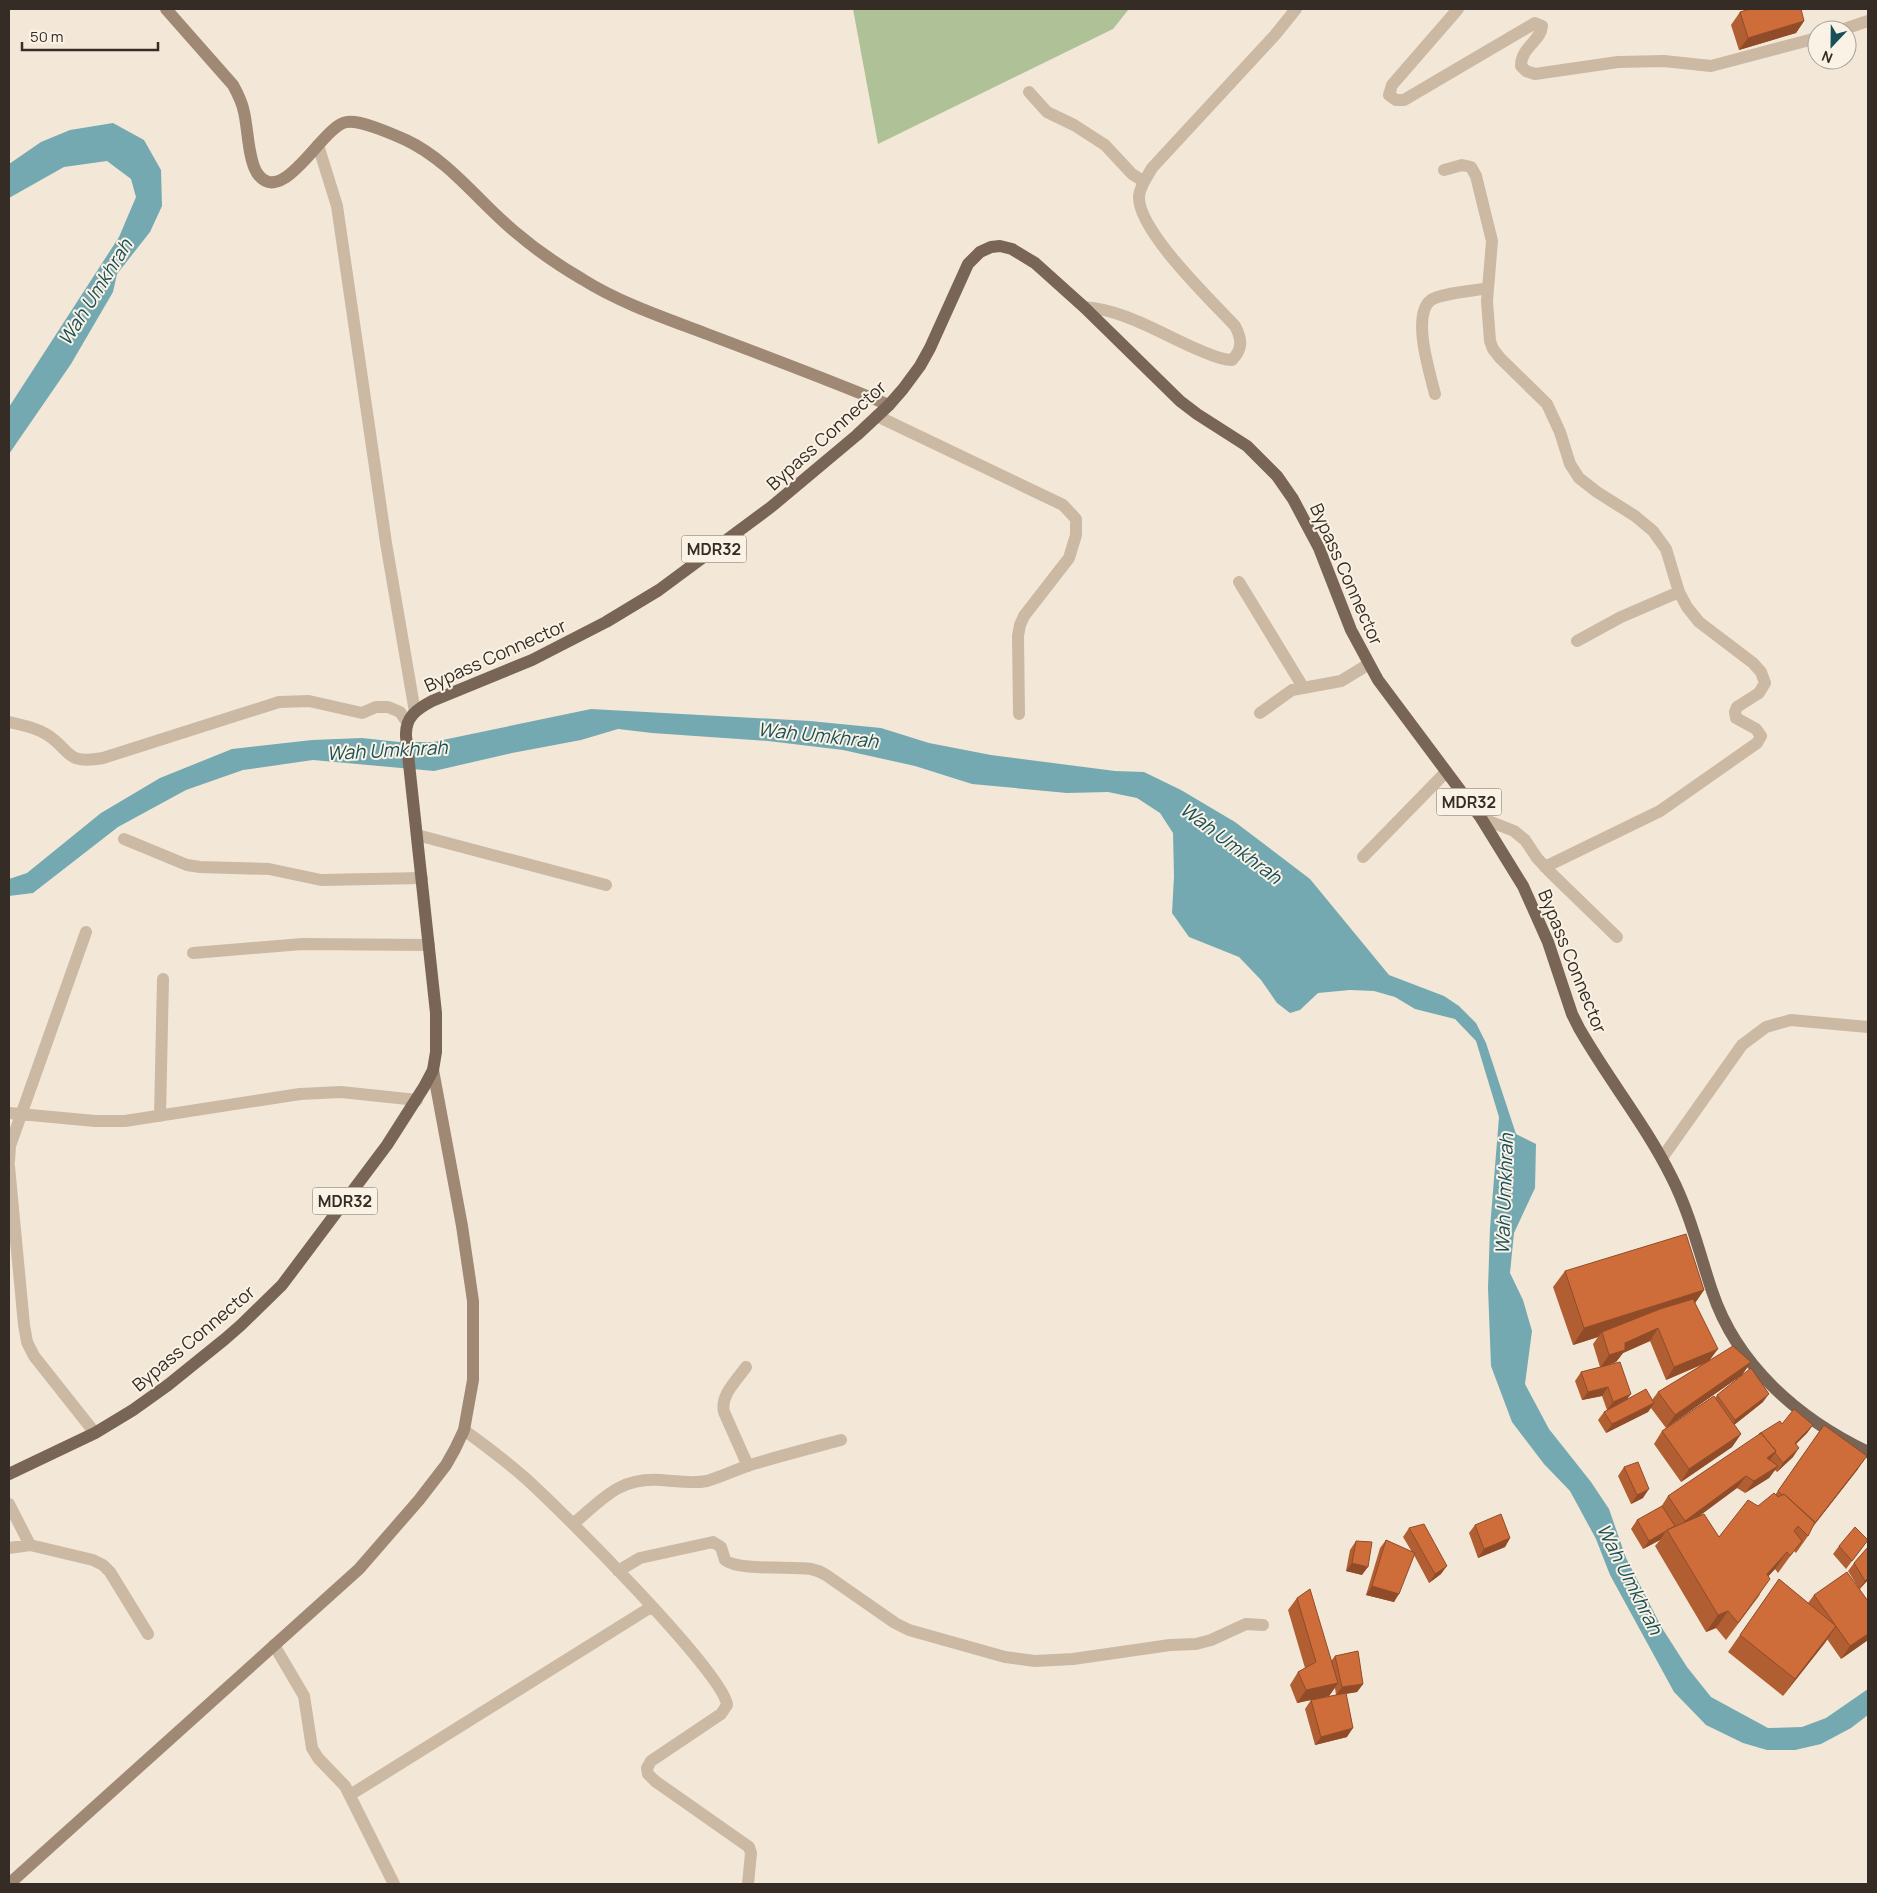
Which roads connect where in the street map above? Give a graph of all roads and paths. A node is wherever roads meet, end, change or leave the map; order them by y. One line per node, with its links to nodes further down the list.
1 (166, 9): 6 (street)
2 (1296, 9): 8 (street)
3 (1458, 9): 4 (street)
4 (1807, 41)
5 (1029, 92): 8 (street)
6 (318, 145): 12 (street); 21 (street)
7 (1444, 170): 9 (street)
8 (1144, 182): 10 (street)
9 (1488, 288): 11 (street); 15 (street)
10 (1084, 307): 12 (main road, Bypass Connector / MDR32); 17 (main road, Bypass Connector / MDR32)
11 (1435, 394)
12 (889, 404): 13 (main road, Bypass Connector / MDR32)
13 (877, 416): 20 (street); 21 (main road, Bypass Connector / MDR32)
14 (1239, 582): 18 (street)
15 (1679, 592): 16 (street); 28 (street)
16 (1577, 641)
17 (1369, 664): 18 (street); 23 (main road, Bypass Connector / MDR32)
18 (1303, 687): 19 (street)
19 (1260, 713)
20 (1019, 714)
21 (411, 717): 22 (street); 25 (main road, Bypass Connector / MDR32)
22 (9, 722)
23 (1446, 772): 24 (main road, Bypass Connector / MDR32); 27 (street)
24 (1482, 818): 28 (street); 41 (main road, Bypass Connector / MDR32)
25 (417, 835): 29 (main road, Bypass Connector / MDR32); 30 (street)
26 (124, 839): 29 (street)
27 (1363, 857)
28 (1545, 867): 32 (street)
29 (422, 878): 33 (main road, Bypass Connector / MDR32)
30 (606, 885)
31 (86, 932): 39 (street)
32 (1617, 937)
33 (429, 945): 34 (street); 37 (main road, Bypass Connector / MDR32)
34 (193, 953)
35 (163, 979): 40 (street)
36 (1868, 1027): 41 (street)
37 (433, 1070): 38 (main road, Bypass Connector / MDR32); 45 (street)
38 (417, 1100): 40 (street); 46 (main road, Bypass Connector / MDR32)
39 (15, 1113): 40 (street); 42 (street)
40 (160, 1116)
41 (1662, 1158): 48 (main road, Bypass Connector / MDR32)
42 (9, 1161)
43 (9, 1166): 46 (street)
44 (746, 1367): 49 (street)
45 (464, 1430): 52 (street); 59 (street)
46 (96, 1433): 50 (main road, Bypass Connector / MDR32)
47 (841, 1440): 49 (street)
48 (1868, 1452)
49 (748, 1466): 52 (street)
50 (9, 1474)
51 (9, 1504): 53 (street)
52 (573, 1524): 55 (street)
53 (30, 1545): 54 (street); 58 (street)
54 (9, 1548)
55 (618, 1571): 56 (street); 57 (street)
56 (651, 1608): 60 (street); 63 (street)
57 (1263, 1625)
58 (148, 1634)
59 (274, 1645): 60 (street); 61 (street)
60 (350, 1795): 62 (street)
61 (9, 1884)
62 (394, 1884)
63 (748, 1884)

